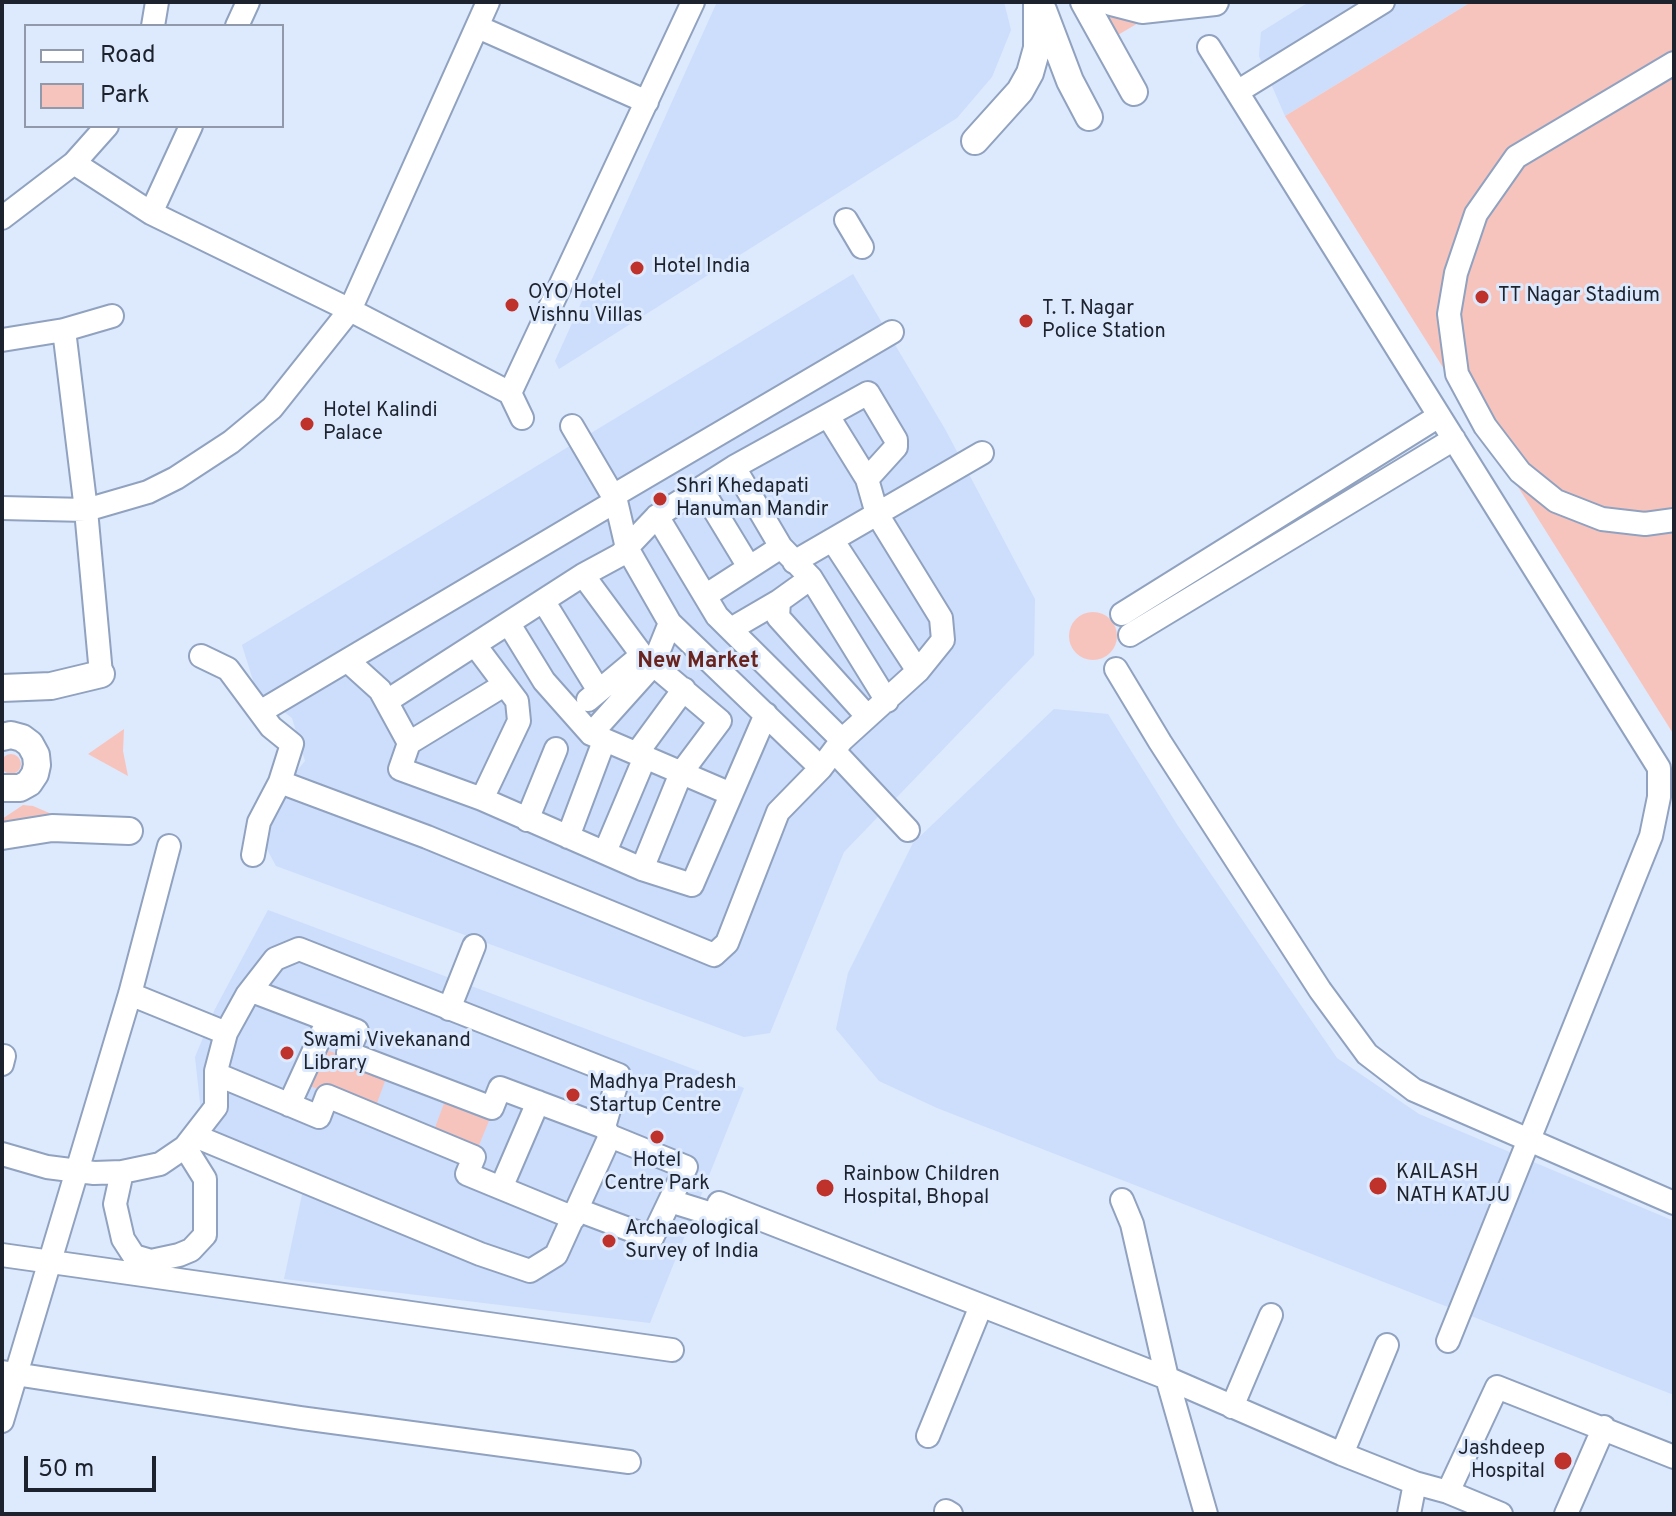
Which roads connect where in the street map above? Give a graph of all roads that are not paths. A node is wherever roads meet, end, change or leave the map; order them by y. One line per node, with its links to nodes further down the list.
1 (157, 2): 10 (street)
2 (248, 2): 11 (street)
3 (488, 2): 12 (street)
4 (693, 2): 17 (street)
5 (1038, 2): 18 (main road); 21 (main road)
6 (1084, 2): 15 (main road)
7 (1111, 2): 8 (main road)
8 (1215, 2)
9 (1383, 2): 16 (street)
10 (153, 24)
11 (238, 24)
12 (478, 27): 17 (street); 27 (street)
13 (1209, 47): 16 (street)
14 (1674, 63): 47 (street)
15 (1134, 92)
16 (1237, 92): 34 (street)
17 (647, 102): 32 (street)
18 (1089, 117)
19 (105, 128): 22 (street)
20 (190, 128): 23 (street)
21 (975, 141)
22 (74, 163): 23 (street); 24 (street)
23 (151, 213): 27 (street)
24 (2, 218)
25 (846, 220): 26 (street)
26 (862, 247)
27 (350, 310): 32 (street); 44 (street)
28 (112, 316): 29 (street)
29 (64, 330): 31 (street); 44 (street)
30 (892, 332): 42 (street)
31 (2, 340)
32 (510, 393): 35 (street)
33 (828, 416): 39 (street); 40 (street); 40 (street)
34 (1439, 416): 37 (street); 37 (street)
35 (522, 418)
36 (572, 426): 42 (street)
37 (1454, 439): 83 (street)
38 (982, 453): 45 (street)
39 (734, 467): 41 (street); 50 (street)
40 (867, 479): 45 (street)
41 (701, 488): 46 (street); 51 (street)
42 (614, 499): 49 (street); 63 (street)
43 (2, 508): 44 (street)
44 (86, 510): 66 (street)
45 (877, 514): 48 (street); 65 (street)
46 (657, 516): 49 (street); 54 (street)
47 (1674, 520)
48 (833, 541): 50 (street); 65 (street)
49 (627, 548): 52 (street); 57 (street)
50 (788, 554): 51 (street); 53 (street)
51 (749, 567): 54 (street)
52 (583, 575): 56 (street); 62 (street)
53 (811, 578): 55 (street); 72 (street)
54 (705, 596): 59 (street)
55 (779, 601): 59 (street); 76 (street)
56 (544, 602): 58 (street); 70 (street)
57 (670, 623): 62 (street); 75 (street)
58 (509, 624): 60 (street); 74 (street)
59 (731, 629): 81 (street)
60 (475, 645): 67 (street); 71 (street)
61 (201, 656): 73 (street)
62 (647, 660): 69 (street); 70 (street); 78 (street)
63 (349, 662): 71 (street); 73 (street)
64 (1116, 669): 108 (street)
65 (918, 671): 72 (street)
66 (101, 674): 68 (main road)
67 (504, 685): 79 (street); 88 (street)
68 (2, 688)
69 (684, 689): 82 (street); 84 (street)
70 (599, 691): 74 (street)
71 (387, 701): 79 (street)
72 (887, 701): 76 (street)
73 (260, 712): 85 (street)
74 (573, 713): 78 (street)
75 (766, 714): 81 (street); 87 (street)
76 (867, 716): 81 (street)
77 (2, 737): 86 (main road)
78 (598, 737): 82 (street); 93 (street)
79 (409, 743): 88 (street)
80 (556, 749): 89 (street)
81 (832, 753): 85 (street); 90 (street)
82 (641, 755): 84 (street); 95 (street)
83 (1666, 762): 108 (street)
84 (681, 773): 87 (street); 97 (street)
85 (280, 782): 96 (street)
86 (5, 791)
87 (731, 794): 97 (street)
88 (482, 799): 89 (street)
89 (527, 820): 93 (street)
90 (908, 830)
91 (129, 831): 92 (main road)
92 (2, 836)
93 (568, 837): 95 (street)
94 (169, 846): 100 (street)
95 (605, 852): 97 (street)
96 (253, 855)
97 (642, 869)
98 (474, 946): 101 (street)
99 (252, 991): 101 (street); 102 (street); 103 (street)
100 (130, 994): 103 (street); 111 (street)
101 (449, 1009): 107 (street)
102 (328, 1020): 105 (street); 106 (street)
103 (226, 1033): 104 (street)
104 (216, 1074): 106 (street); 109 (street)
105 (538, 1102): 107 (street); 113 (street)
106 (289, 1105): 113 (street)
107 (607, 1132): 116 (street); 117 (street)
108 (1528, 1140): 114 (street); 122 (street)
109 (190, 1141): 112 (street); 112 (street); 117 (street)
110 (2, 1154): 111 (street)
111 (76, 1171): 112 (street); 119 (street)
112 (122, 1172)
113 (501, 1188): 117 (street)
114 (1672, 1196)
115 (1122, 1200): 126 (street)
116 (670, 1201): 117 (street); 120 (street)
117 (576, 1214)
118 (2, 1255): 119 (street)
119 (50, 1262): 124 (street); 125 (street)
120 (981, 1306): 126 (street); 130 (street)
121 (1271, 1315): 127 (street)
122 (1448, 1341)
123 (1387, 1345): 131 (street)
124 (672, 1350)
125 (9, 1373): 128 (street); 133 (street)
126 (1167, 1378): 127 (street); 136 (street)
127 (1232, 1407): 131 (street)
128 (2, 1421)
129 (1604, 1427): 132 (street); 135 (street); 139 (street)
130 (928, 1436)
131 (1342, 1454): 134 (street)
132 (1674, 1457)
133 (629, 1462)
134 (1415, 1483): 135 (street); 137 (street)
135 (1448, 1492): 138 (street)
136 (1206, 1514)
137 (1409, 1514)
138 (1501, 1514)
139 (1566, 1514)

